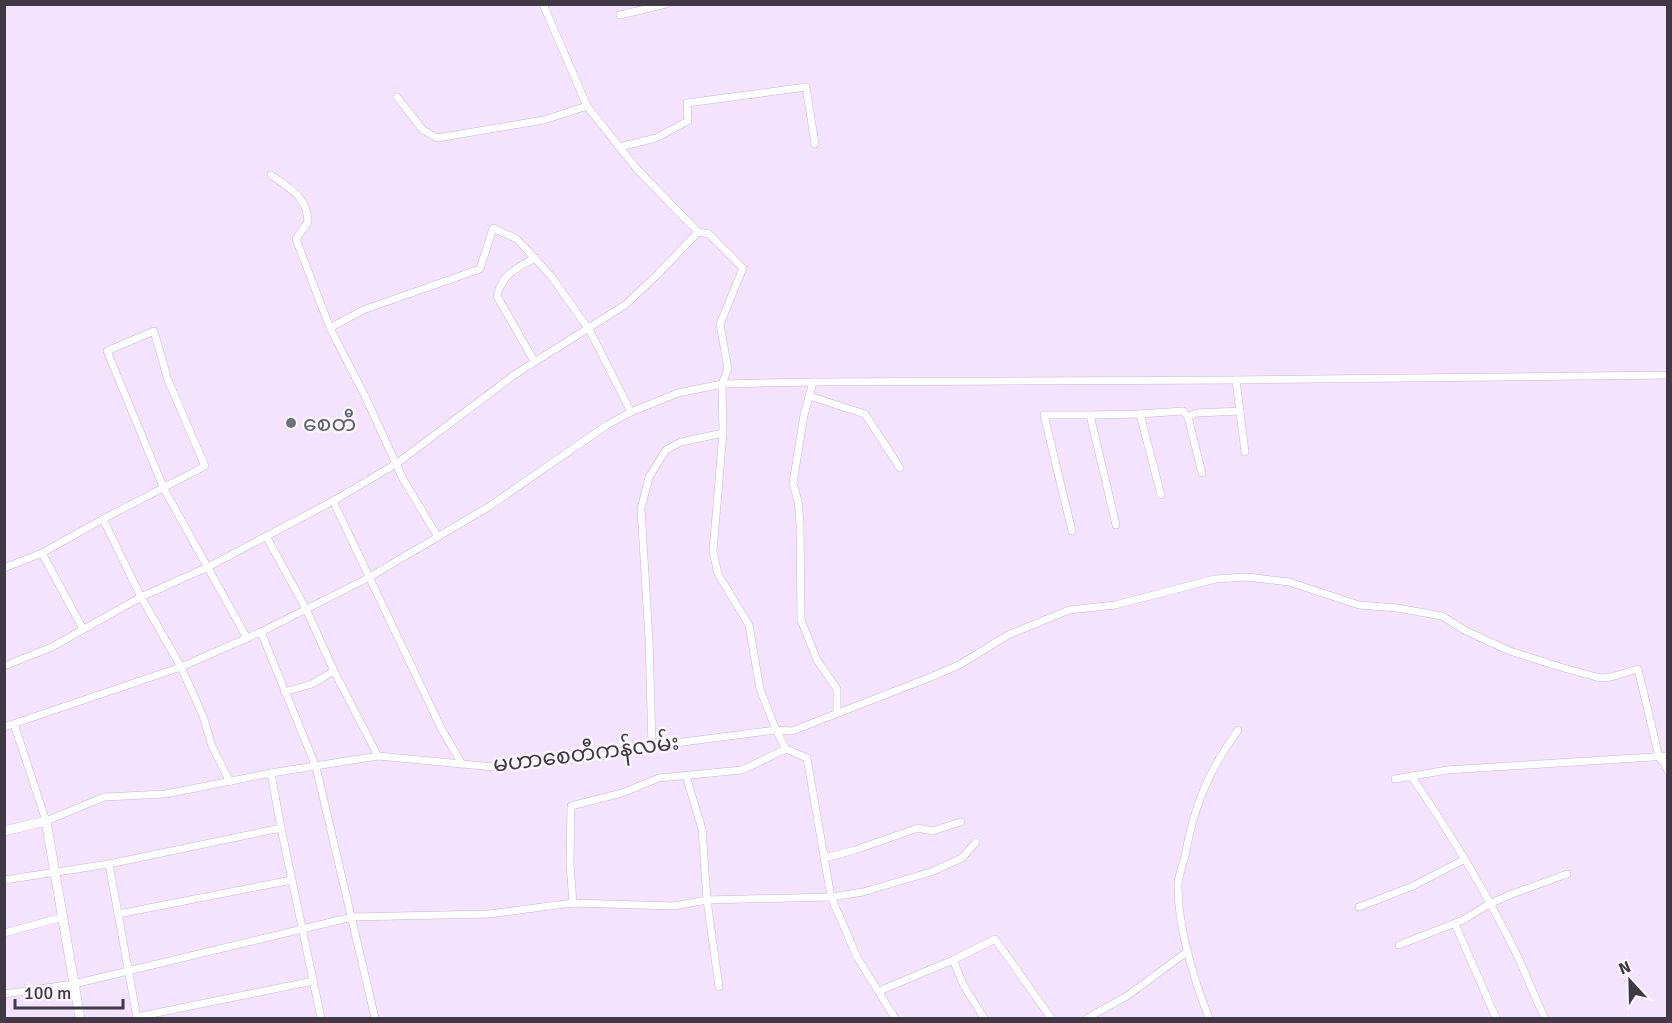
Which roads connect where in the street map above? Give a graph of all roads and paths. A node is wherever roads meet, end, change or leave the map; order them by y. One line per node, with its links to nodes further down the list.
1 (543, 4): 5 (street)
2 (666, 4): 3 (street)
3 (620, 15)
4 (397, 97): 5 (street)
5 (587, 106): 7 (street)
6 (815, 144): 7 (street)
7 (619, 147): 9 (street)
8 (271, 175): 11 (street)
9 (698, 232): 12 (street); 17 (street)
10 (535, 258): 11 (street); 12 (street); 13 (street)
11 (330, 328): 26 (street)
12 (587, 329): 13 (street); 20 (street)
13 (534, 362): 26 (street)
14 (1668, 375): 15 (street)
15 (1236, 380): 16 (street); 19 (street)
16 (813, 382): 17 (street); 18 (street)
17 (722, 384): 20 (street); 24 (street)
18 (809, 396): 27 (street); 50 (street)
19 (1240, 411): 23 (street); 25 (street)
20 (631, 412): 36 (street)
21 (1140, 414): 22 (street); 23 (street); 30 (street)
22 (1090, 415): 33 (street); 34 (street)
23 (1188, 417): 28 (street)
24 (723, 433): 53 (street); 55 (street)
25 (1245, 452)
26 (396, 464): 31 (street); 36 (street)
27 (900, 468)
28 (1202, 473)
29 (164, 489): 29 (street); 32 (street); 38 (street)
30 (1161, 495)
31 (333, 501): 35 (street); 40 (street)
32 (103, 519): 37 (street); 41 (street)
33 (1116, 525)
34 (1072, 531)
35 (266, 536): 38 (street); 42 (street)
36 (438, 537): 40 (street)
37 (42, 553): 39 (street); 43 (street)
38 (208, 567): 41 (street); 45 (street)
39 (4, 568)
40 (368, 578): 42 (street); 60 (street)
41 (141, 597): 43 (street); 47 (street)
42 (306, 609): 44 (street); 48 (street)
43 (83, 629): 46 (street)
44 (261, 632): 45 (street); 49 (street)
45 (247, 638): 47 (street)
46 (4, 666)
47 (181, 667): 51 (street); 67 (street)
48 (334, 671): 49 (street); 57 (street)
49 (284, 692): 61 (street)
50 (837, 713): 53 (street, မဟာစေတီကန်လမ်း); 59 (street, မဟာစေတီကန်လမ်း)
51 (14, 724): 52 (street); 68 (street)
52 (4, 727)
53 (776, 730): 55 (street, မဟာစေတီကန်လမ်း); 56 (street)
54 (1238, 730): 92 (street)
55 (652, 746): 60 (street, မဟာစေတီကန်လမ်း)
56 (786, 749): 64 (street); 73 (street)
57 (378, 756): 60 (street, မဟာစေတီကန်လမ်း); 61 (street, မဟာစေတီကန်လမ်း)
58 (1668, 756): 59 (street)
59 (1659, 757): 62 (street); 65 (street)
60 (462, 764)
61 (315, 767): 63 (street, မဟာစေတီကန်လမ်း); 87 (street)
62 (1668, 771)
63 (271, 773): 67 (street, မဟာစေတီကန်လမ်း); 70 (street)
64 (686, 776): 81 (street); 82 (street)
65 (1411, 776): 66 (street); 74 (street)
66 (1395, 779)
67 (230, 782): 68 (street, မဟာစေတီကန်လမ်း)
68 (46, 821): 71 (street); 76 (street)
69 (961, 822): 73 (street)
70 (281, 828): 75 (street); 79 (street)
71 (4, 831)
72 (976, 842): 80 (street)
73 (824, 858): 80 (street)
74 (1465, 859): 83 (street); 84 (street)
75 (109, 864): 76 (street); 85 (street)
76 (54, 873): 78 (street); 86 (street)
77 (1567, 874): 83 (street)
78 (4, 880)
79 (292, 880): 85 (street); 89 (street)
80 (831, 897): 81 (street); 98 (street)
81 (707, 900): 82 (street); 97 (street)
82 (573, 903): 87 (street)
83 (1489, 904): 88 (street); 110 (street)
84 (1359, 907)
85 (118, 914): 94 (street)
86 (63, 917): 90 (street); 96 (street)
87 (352, 917): 89 (street); 103 (street)
88 (1455, 924): 91 (street); 109 (street)
89 (302, 929): 94 (street); 95 (street)
90 (4, 933)
91 (1399, 945)
92 (1188, 951): 107 (street); 108 (street)
93 (954, 960): 98 (street); 105 (street); 106 (street)
94 (128, 971): 96 (street); 101 (street)
95 (313, 981): 101 (street); 102 (street)
96 (74, 984): 99 (street); 100 (street)
97 (719, 987)
98 (879, 991): 104 (street)
99 (4, 994)
100 (80, 1018)
101 (137, 1018)
102 (321, 1018)
103 (375, 1018)
104 (895, 1018)
105 (984, 1018)
106 (1051, 1018)
107 (1087, 1018)
108 (1209, 1018)
109 (1496, 1018)
110 (1545, 1018)

